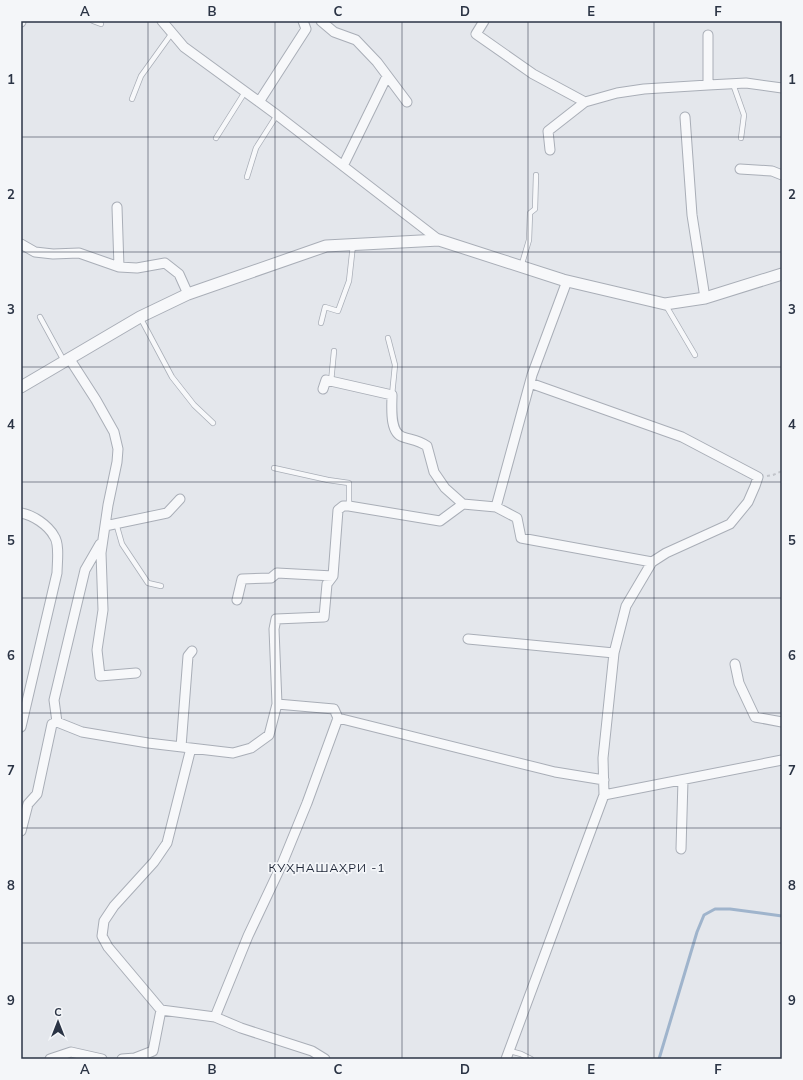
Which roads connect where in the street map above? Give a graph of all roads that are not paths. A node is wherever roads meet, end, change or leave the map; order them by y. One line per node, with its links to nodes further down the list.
1 (94, 21): 6 (lane)
2 (162, 21): 7 (street)
3 (303, 21): 15 (street)
4 (321, 21): 9 (street)
5 (484, 21): 17 (street)
6 (101, 24)
7 (172, 33): 13 (street); 14 (lane)
8 (708, 35): 11 (street)
9 (387, 76): 16 (street); 23 (street)
10 (733, 84): 11 (street); 12 (street); 21 (lane)
11 (708, 85): 17 (street)
12 (782, 88)
13 (245, 92): 15 (street); 20 (lane)
14 (132, 99)
15 (259, 102): 18 (street)
16 (407, 102)
17 (585, 102): 22 (street)
18 (277, 115): 23 (street); 27 (lane)
19 (685, 116): 37 (street)
20 (216, 138)
21 (741, 138)
22 (550, 150)
23 (343, 166): 29 (street)
24 (740, 169): 26 (street)
25 (536, 175): 33 (lane)
26 (782, 175)
27 (247, 177)
28 (117, 207): 32 (street)
29 (438, 240): 31 (street); 33 (street)
30 (21, 244): 32 (street)
31 (353, 245): 36 (street); 41 (lane)
32 (119, 266): 36 (street)
33 (522, 267): 35 (street)
34 (782, 274): 37 (street)
35 (567, 281): 38 (street); 47 (street)
36 (188, 294): 40 (street)
37 (705, 298): 38 (street)
38 (665, 304): 44 (lane)
39 (40, 317): 45 (lane)
40 (140, 317): 45 (street); 51 (lane)
41 (321, 323)
42 (388, 338): 50 (lane)
43 (334, 351): 46 (lane)
44 (695, 355)
45 (66, 360): 48 (street); 59 (street)
46 (331, 382): 49 (street); 50 (street)
47 (530, 383): 56 (street); 61 (street)
48 (21, 387)
49 (323, 389)
50 (392, 395): 54 (street)
51 (213, 423)
52 (274, 468): 55 (lane)
53 (180, 500): 58 (street)
54 (463, 504): 55 (street); 56 (street)
55 (349, 506): 62 (street)
56 (496, 507): 61 (street)
57 (21, 513): 74 (street)
58 (116, 523): 59 (street); 63 (lane)
59 (105, 526): 60 (street)
60 (103, 539): 69 (street); 72 (street)
61 (652, 562): 67 (street)
62 (333, 576): 64 (street); 70 (street)
63 (161, 586)
64 (237, 600)
65 (468, 639): 67 (street)
66 (192, 651): 75 (street)
67 (614, 653): 77 (street)
68 (735, 664): 73 (street)
69 (136, 673)
70 (277, 704): 71 (street); 75 (street)
71 (338, 718): 77 (street); 83 (street)
72 (57, 722): 75 (street); 80 (street)
73 (782, 722)
74 (21, 727)
75 (186, 748): 82 (street)
76 (782, 760): 78 (street)
77 (604, 780): 79 (street)
78 (683, 780): 79 (street); 81 (street)
79 (604, 795): 84 (street)
80 (21, 831)
81 (681, 849)
82 (162, 1010): 83 (street); 85 (street)
83 (215, 1017): 89 (street)
84 (508, 1055): 90 (lane)
85 (135, 1058): 88 (street)
86 (50, 1059): 87 (street)
87 (102, 1059)
88 (122, 1059)
89 (325, 1059)
90 (531, 1059)

